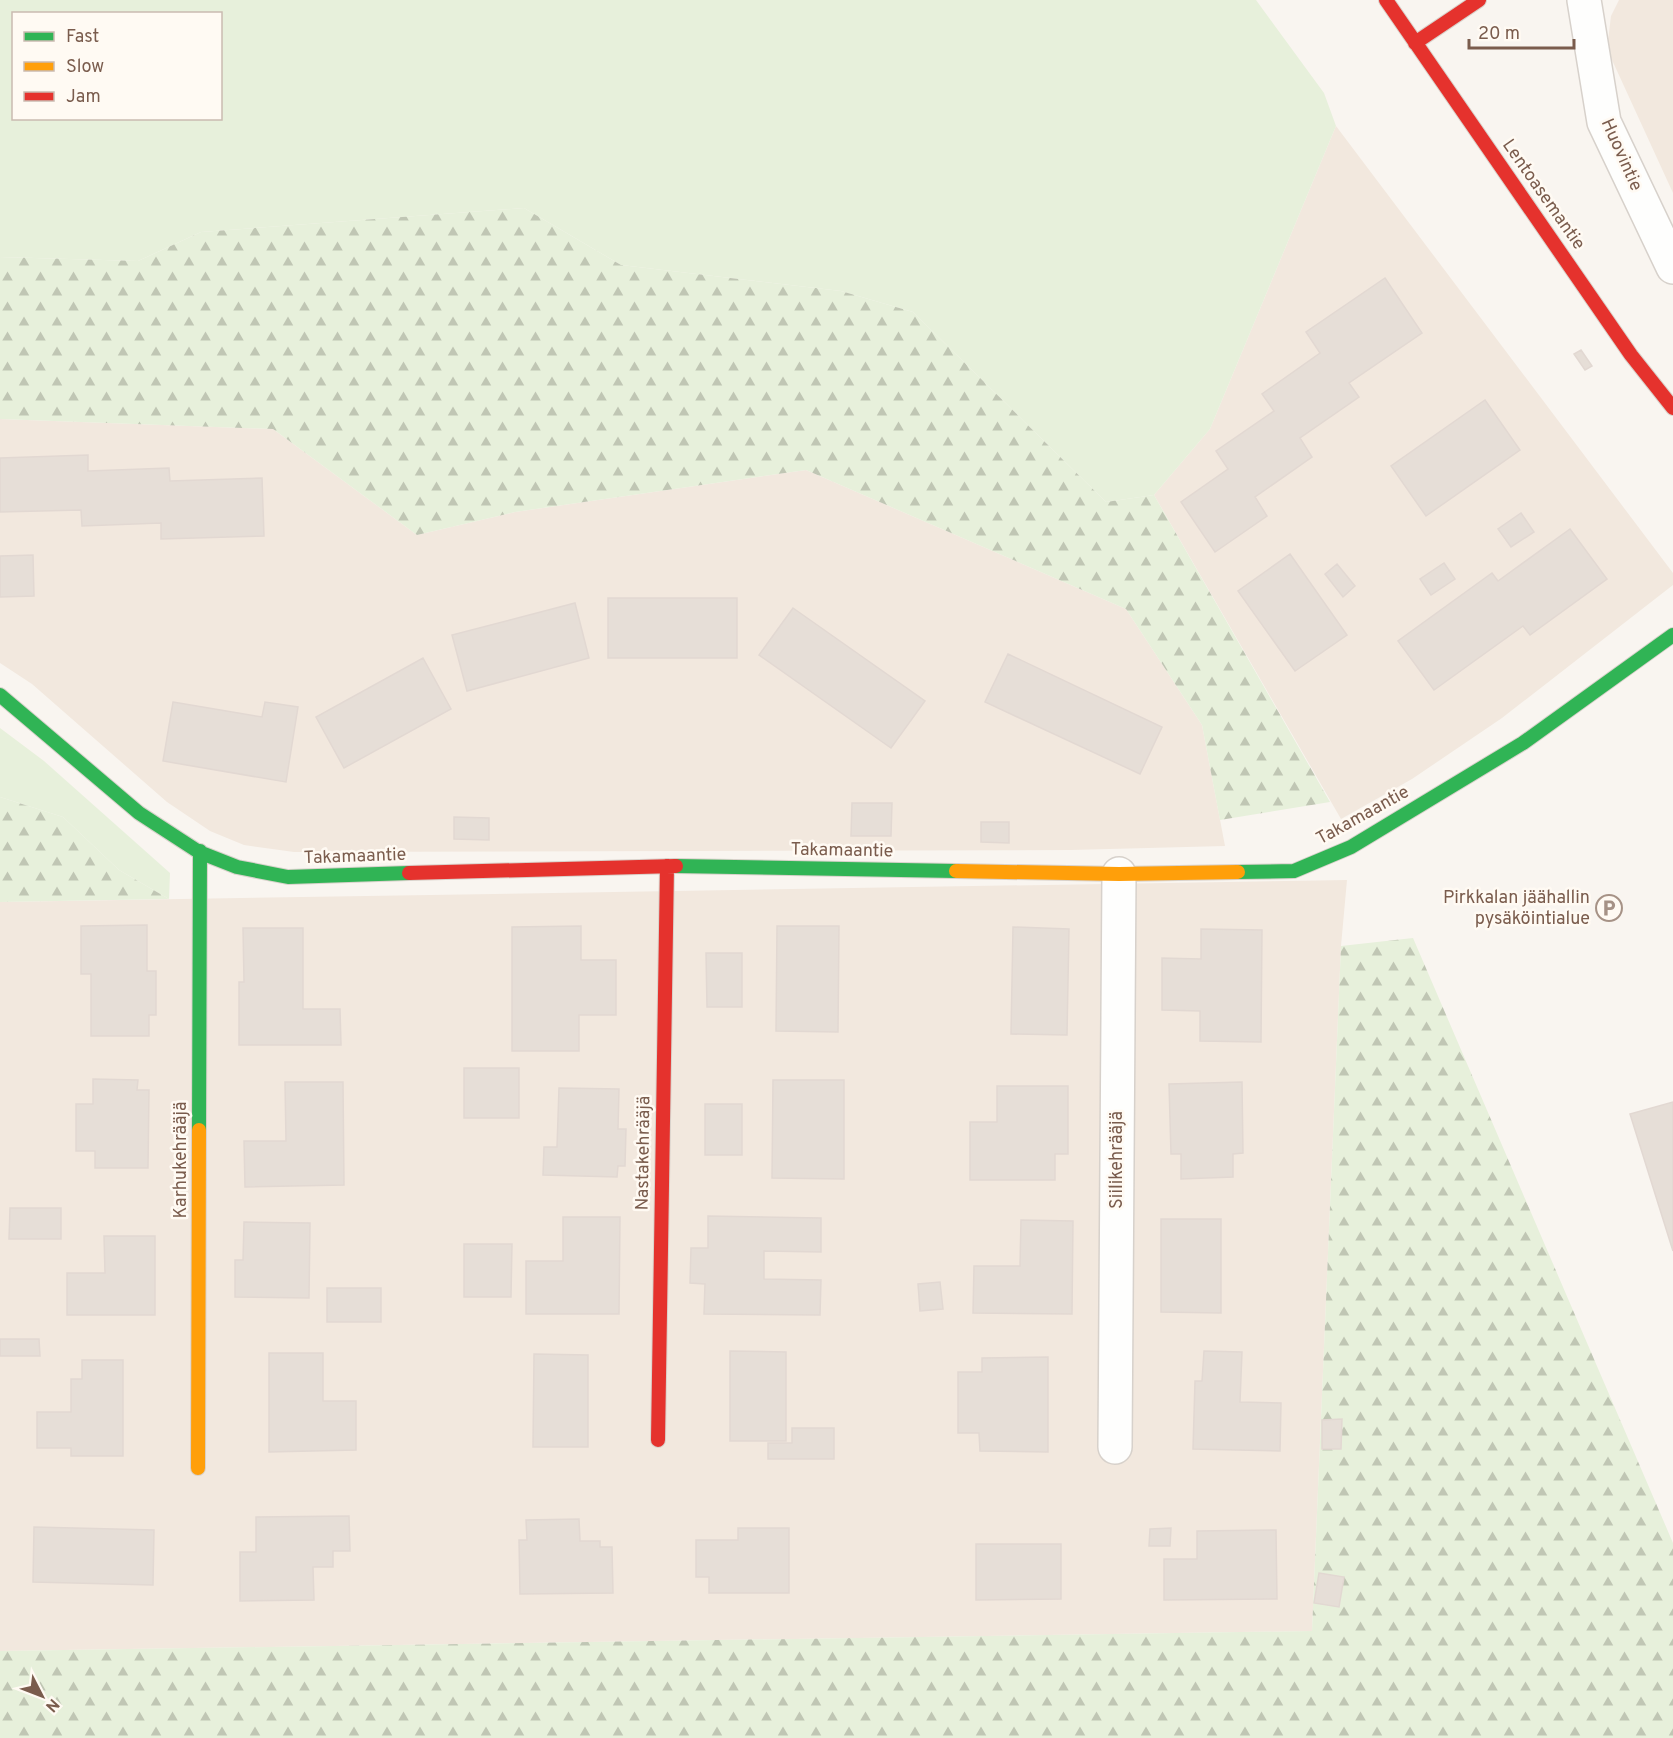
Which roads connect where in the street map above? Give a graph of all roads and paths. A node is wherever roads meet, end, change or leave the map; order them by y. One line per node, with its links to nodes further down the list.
1 (1386, 0): 4 (street, Lentoasemantie)
2 (1479, 0): 4 (street)
3 (1584, 0): 5 (street, Huovintie)
4 (1415, 43): 6 (street, Lentoasemantie)
5 (1673, 267)
6 (1673, 408)
7 (1673, 635): 11 (street, Takamaantie)
8 (0, 695): 9 (street, Takamaantie)
9 (200, 851): 10 (street, Takamaantie); 14 (street, Karhukehrääjä)
10 (667, 866): 11 (street, Takamaantie); 12 (street, Nastakehrääjä)
11 (1119, 874): 13 (street, Siilikehrääjä)
12 (658, 1440)
13 (1115, 1447)
14 (198, 1468)

